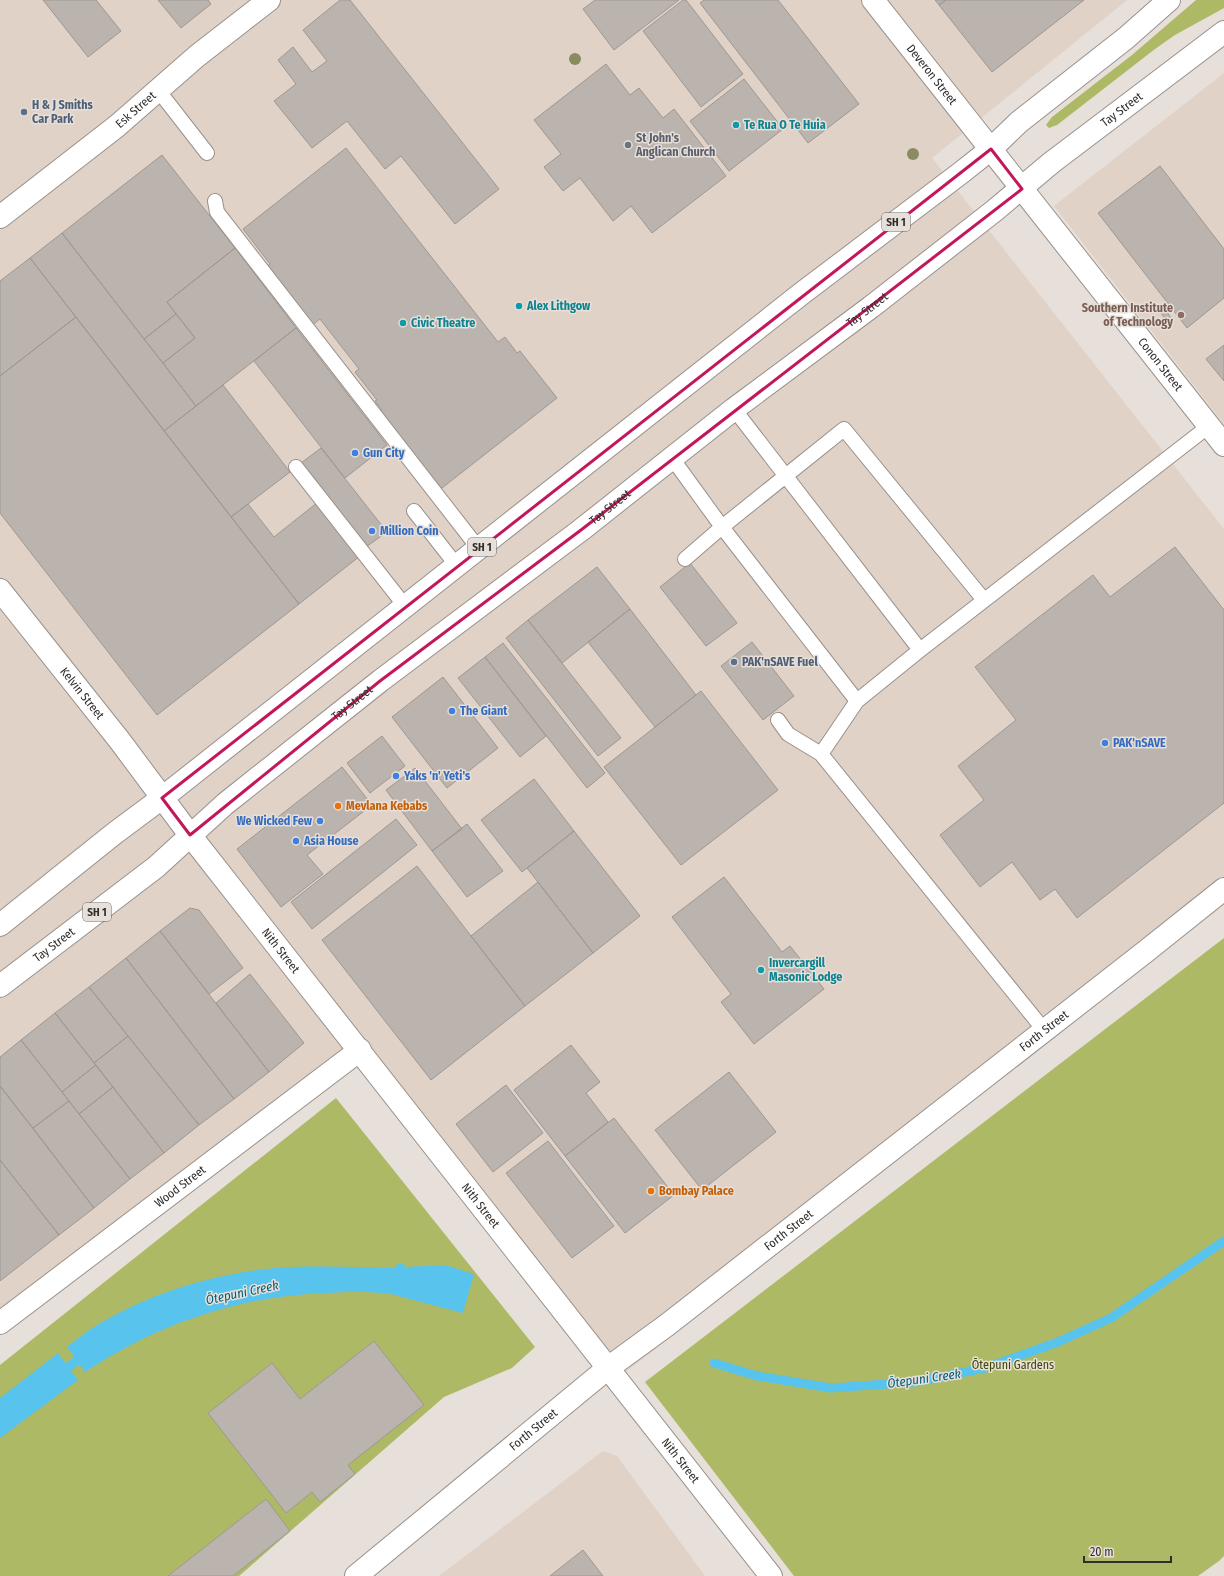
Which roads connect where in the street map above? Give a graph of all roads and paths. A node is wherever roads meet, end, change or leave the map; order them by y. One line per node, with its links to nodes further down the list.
1 (268, 0): 5 (main road, Esk Street)
2 (873, 0): 6 (main road, Deveron Street)
3 (1169, 0): 6 (main road, SH 1)
4 (1224, 32): 8 (main road, Tay Street / SH 1)
5 (158, 90): 7 (lane); 10 (main road, Esk Street)
6 (991, 149): 8 (main road, Deveron Street); 19 (main road, SH 1)
7 (207, 153)
8 (1022, 189): 11 (main road, Tay Street / SH 1); 12 (main road, Conon Street)
9 (215, 201): 19 (lane)
10 (0, 217)
11 (734, 409): 14 (main road, Tay Street / SH 1); 16 (lane)
12 (1209, 426): 13 (main road, Conon Street); 23 (lane)
13 (1224, 445)
14 (672, 458): 18 (lane); 30 (main road, Tay Street / SH 1)
15 (296, 467): 24 (lane)
16 (785, 476): 18 (lane); 23 (lane); 25 (lane)
17 (414, 511): 21 (lane)
18 (722, 527): 20 (lane); 26 (lane)
19 (479, 549): 21 (main road, SH 1)
20 (685, 559)
21 (457, 566): 24 (main road, SH 1)
22 (0, 590): 29 (main road, Kelvin Street)
23 (984, 600): 25 (lane)
24 (405, 606): 29 (main road, SH 1)
25 (920, 650): 26 (lane)
26 (857, 701): 28 (lane)
27 (778, 720): 28 (lane)
28 (821, 754): 34 (lane)
29 (162, 798): 30 (main road, Kelvin Street); 32 (main road, SH 1)
30 (190, 835): 33 (main road, Tay Street / SH 1); 35 (main road, Nith Street)
31 (1224, 889): 34 (main road, Forth Street)
32 (0, 924)
33 (0, 986)
34 (1044, 1030): 37 (main road, Forth Street)
35 (360, 1050): 36 (main road, Wood Street); 37 (main road, Nith Street)
36 (0, 1323)
37 (608, 1368): 38 (main road, Forth Street); 39 (main road, Nith Street)
38 (356, 1576)
39 (771, 1576)

